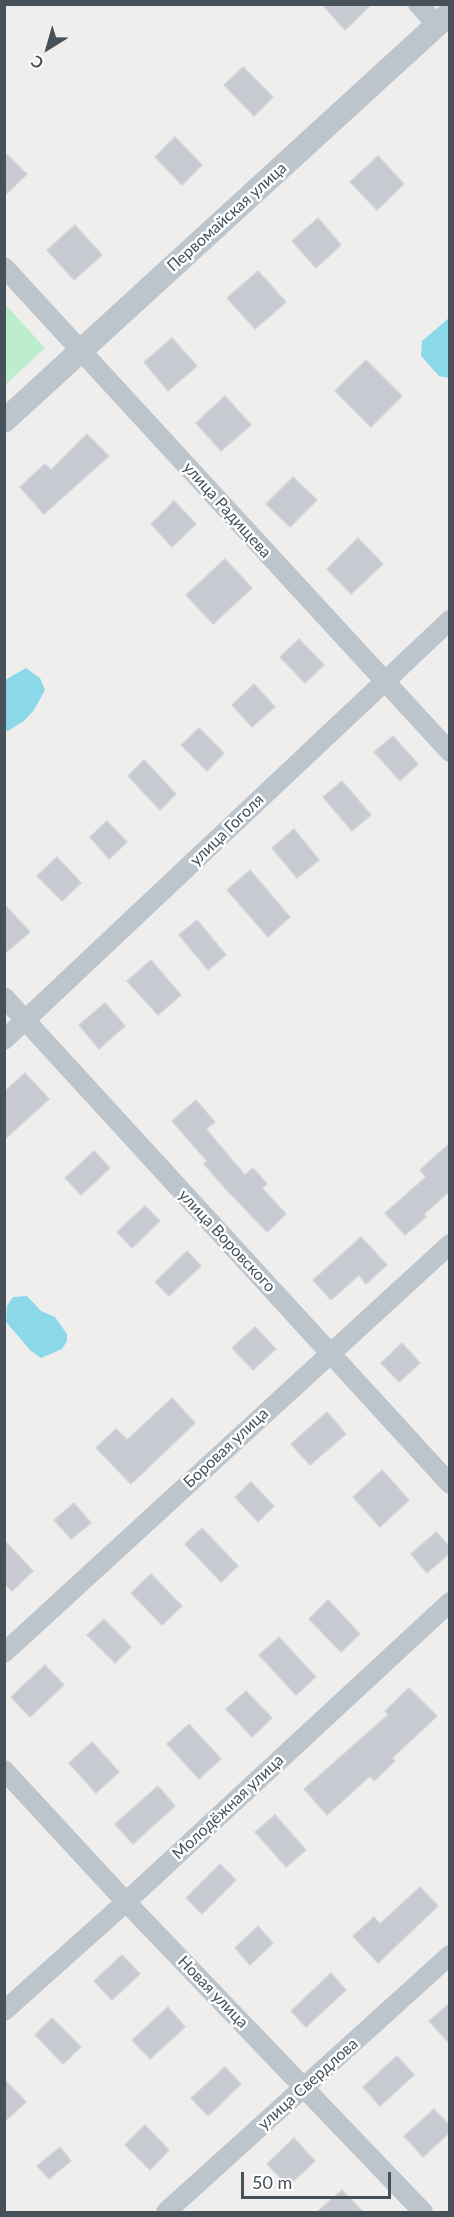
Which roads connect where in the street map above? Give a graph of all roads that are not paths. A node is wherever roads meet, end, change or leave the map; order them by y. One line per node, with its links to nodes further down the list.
1 (418, 4): 2 (street)
2 (443, 19): 4 (street, Первомайская улица)
3 (4, 267): 4 (street, улица Радищева)
4 (81, 351): 5 (street, Первомайская улица); 7 (street, улица Радищева)
5 (4, 421)
6 (450, 620): 7 (street, улица Гоголя)
7 (383, 681): 8 (street, улица Радищева); 10 (street, улица Гоголя)
8 (450, 752)
9 (4, 997): 10 (street, улица Воровского)
10 (26, 1021): 11 (street, улица Гоголя); 13 (street, улица Воровского)
11 (4, 1040)
12 (450, 1244): 13 (street, Боровая улица)
13 (330, 1352): 14 (street, улица Воровского); 16 (street, Боровая улица)
14 (450, 1485)
15 (450, 1602): 18 (street, Молодёжная улица)
16 (4, 1653)
17 (4, 1770): 18 (street, Новая улица)
18 (126, 1902): 20 (street, Молодёжная улица); 21 (street, Новая улица)
19 (450, 1955): 21 (street, улица Свердлова)
20 (4, 2011)
21 (304, 2087): 22 (street, улица Свердлова); 23 (street, Новая улица)
22 (166, 2212)
23 (423, 2212)

